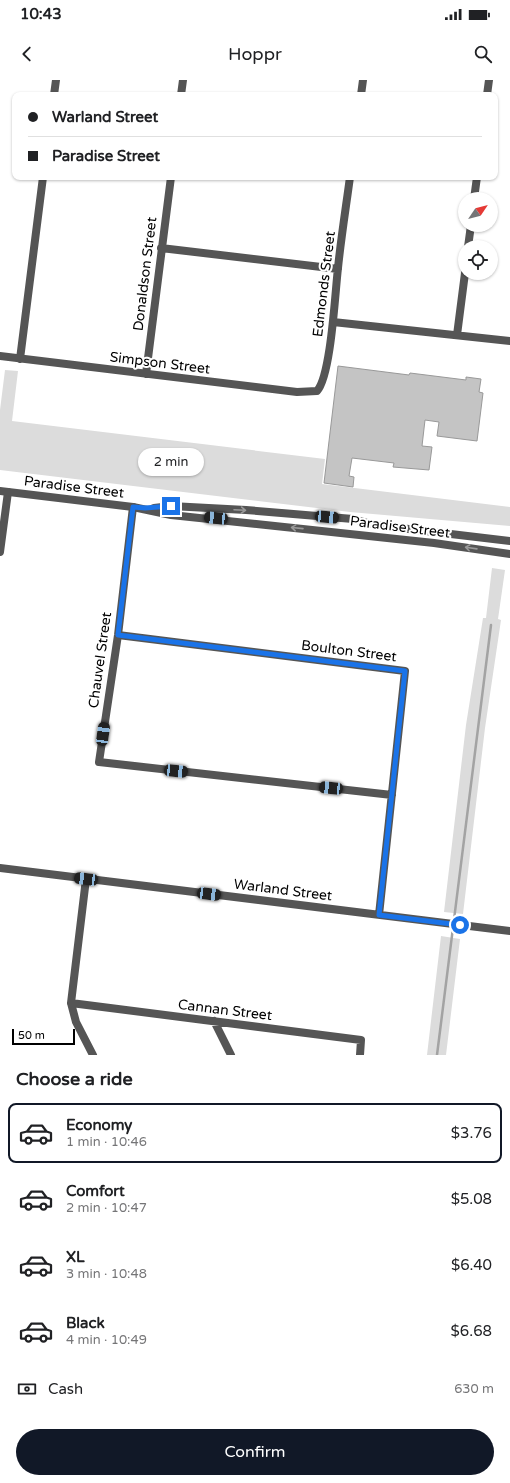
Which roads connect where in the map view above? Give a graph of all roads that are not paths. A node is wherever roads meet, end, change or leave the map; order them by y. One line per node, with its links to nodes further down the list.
1 (56, 80): 5 (street)
2 (183, 80): 6 (street)
3 (363, 80): 7 (street)
4 (489, 80): 8 (street)
5 (54, 92)
6 (181, 92)
7 (361, 92)
8 (487, 92)
9 (43, 180): 21 (street)
10 (171, 180): 14 (street, Donaldson Street)
11 (350, 180): 15 (street, Edmonds Street)
12 (477, 180): 13 (street)
13 (475, 192)
14 (161, 248): 15 (street); 22 (street, Donaldson Street)
15 (338, 269): 17 (street, Edmonds Street)
16 (464, 280): 18 (street)
17 (333, 322): 18 (street); 23 (street, Edmonds Street)
18 (457, 335): 19 (street)
19 (510, 341)
20 (0, 356): 21 (street, Simpson Street)
21 (20, 358): 22 (street, Simpson Street)
22 (146, 374): 23 (street, Simpson Street)
23 (317, 391)
24 (4, 492): 25 (street, Paradise Street); 28 (street)
25 (133, 507): 26 (street, Paradise Street); 30 (street, Chauvel Street)
26 (145, 508): 27 (street, Paradise Street, one-way to 27); 29 (street, Paradise Street, one-way to 26)
27 (510, 541)
28 (0, 552)
29 (510, 554)
30 (118, 635): 31 (street, Boulton Street); 31 (street, Chauvel Street)
31 (392, 795): 34 (street, Boulton Street)
32 (0, 868): 33 (street, Warland Street)
33 (86, 879): 34 (street, Warland Street); 36 (street)
34 (379, 915): 35 (street, Warland Street)
35 (510, 931)
36 (71, 1003): 37 (street, Cannan Street); 38 (street)
37 (214, 1021): 39 (street); 40 (street, Cannan Street)
38 (93, 1055)
39 (232, 1055)
40 (360, 1055)

